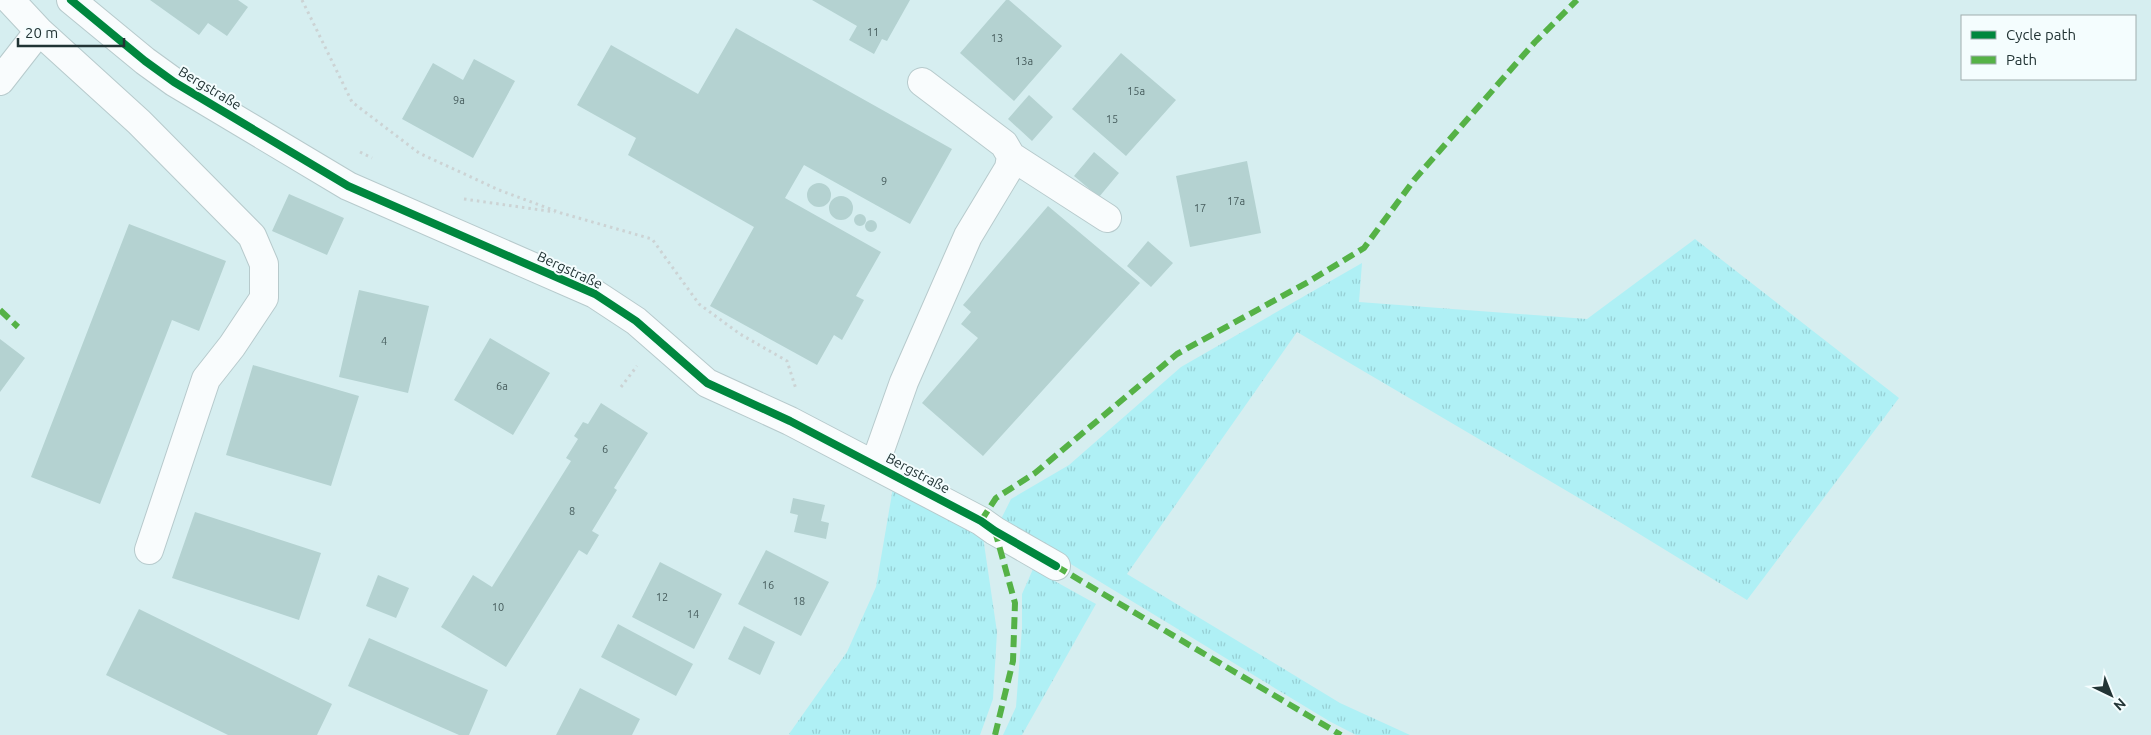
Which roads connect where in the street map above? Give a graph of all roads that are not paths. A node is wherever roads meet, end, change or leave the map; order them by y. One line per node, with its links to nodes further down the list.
1 (10, 0): 3 (street)
2 (71, 0): 8 (street, Bergstraße)
3 (39, 31): 4 (street); 9 (street)
4 (0, 81)
5 (922, 82): 6 (street)
6 (1011, 156): 7 (street); 8 (street)
7 (1107, 218)
8 (874, 464): 10 (street, Bergstraße)
9 (149, 550)
10 (1056, 566)

